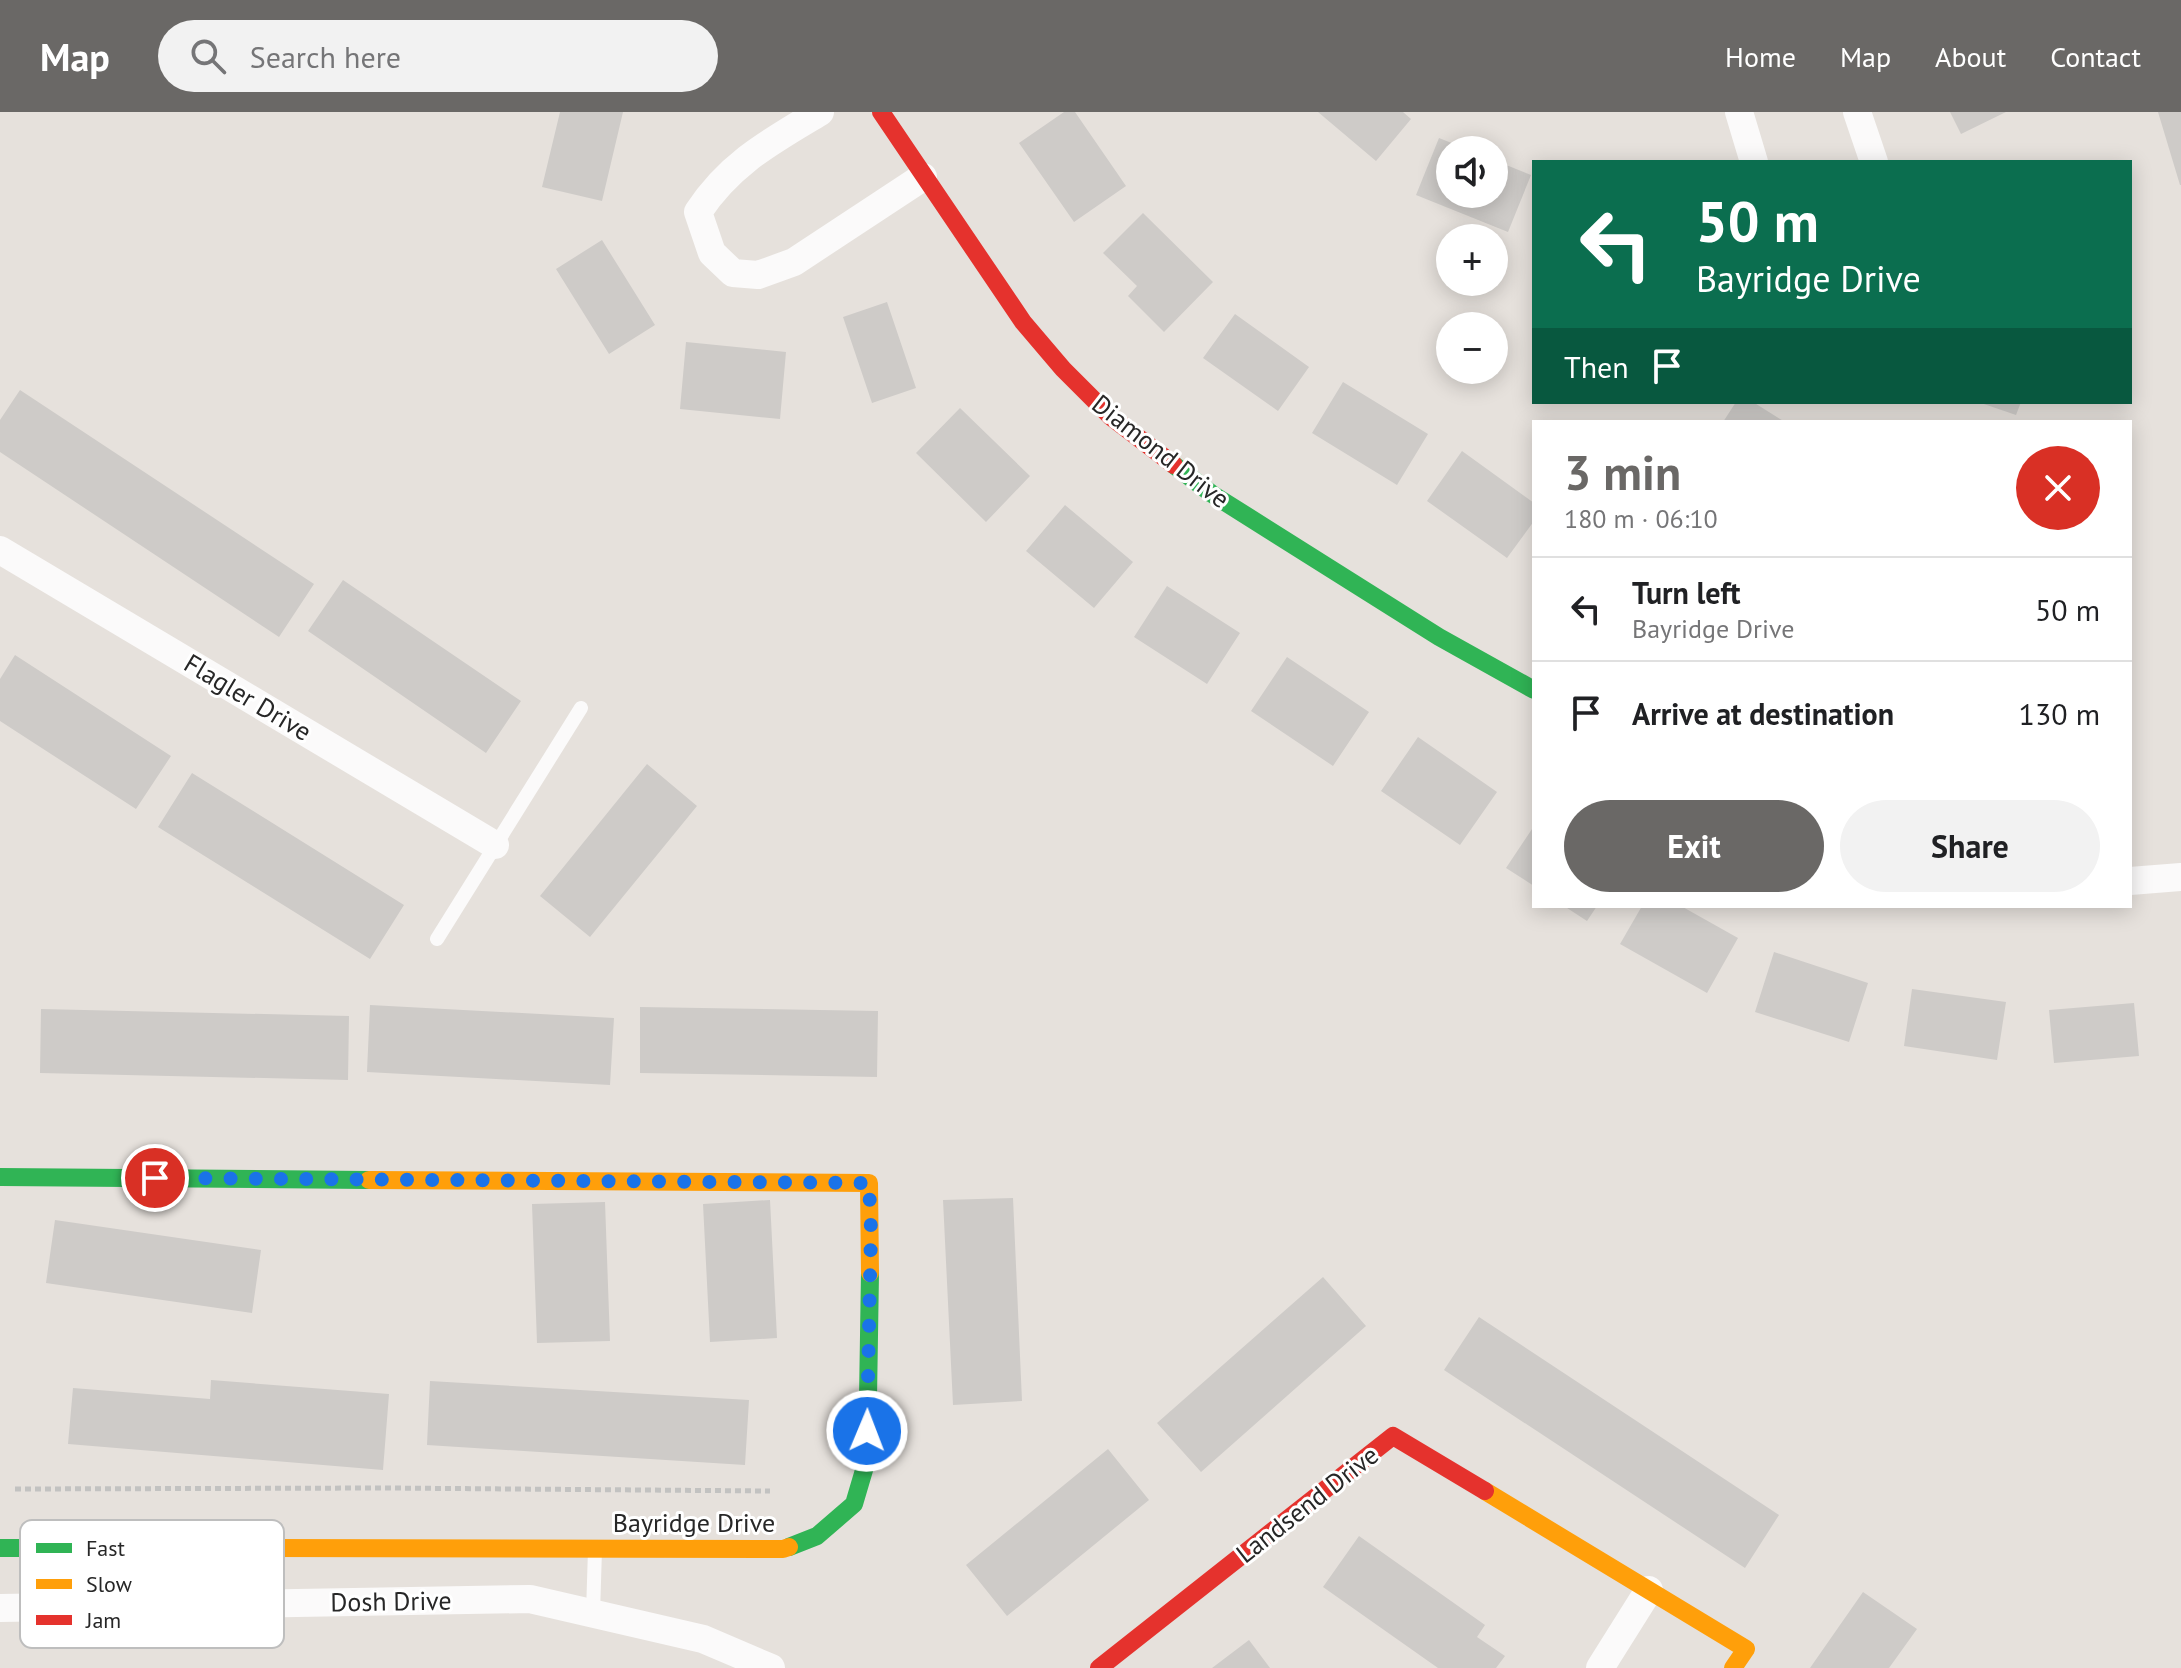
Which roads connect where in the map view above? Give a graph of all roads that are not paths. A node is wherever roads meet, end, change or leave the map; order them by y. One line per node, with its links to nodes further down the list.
1 (820, 112): 7 (street)
2 (881, 112): 7 (street, Diamond Drive)
3 (1739, 112): 5 (street)
4 (1857, 112): 6 (street)
5 (1753, 160)
6 (1873, 160)
7 (923, 177): 9 (street, Diamond Drive)
8 (0, 550): 11 (street, Flagler Drive)
9 (1532, 689)
10 (581, 708): 11 (lane)
11 (495, 845): 14 (lane)
12 (2181, 877): 13 (street)
13 (2132, 881)
14 (437, 939)
15 (0, 1177): 19 (street, Bayridge Drive)
16 (0, 1548): 17 (street, Bayridge Drive)
17 (20, 1548)
18 (284, 1548): 19 (street, Bayridge Drive)
19 (595, 1549): 24 (lane)
20 (1649, 1590): 26 (street, Landsend Drive); 27 (street); 28 (street, Landsend Drive)
21 (284, 1603): 24 (street, Dosh Drive)
22 (0, 1608): 23 (street, Dosh Drive)
23 (20, 1608)
24 (593, 1613): 25 (street, Dosh Drive)
25 (771, 1668)
26 (1099, 1668)
27 (1600, 1668)
28 (1733, 1668)

